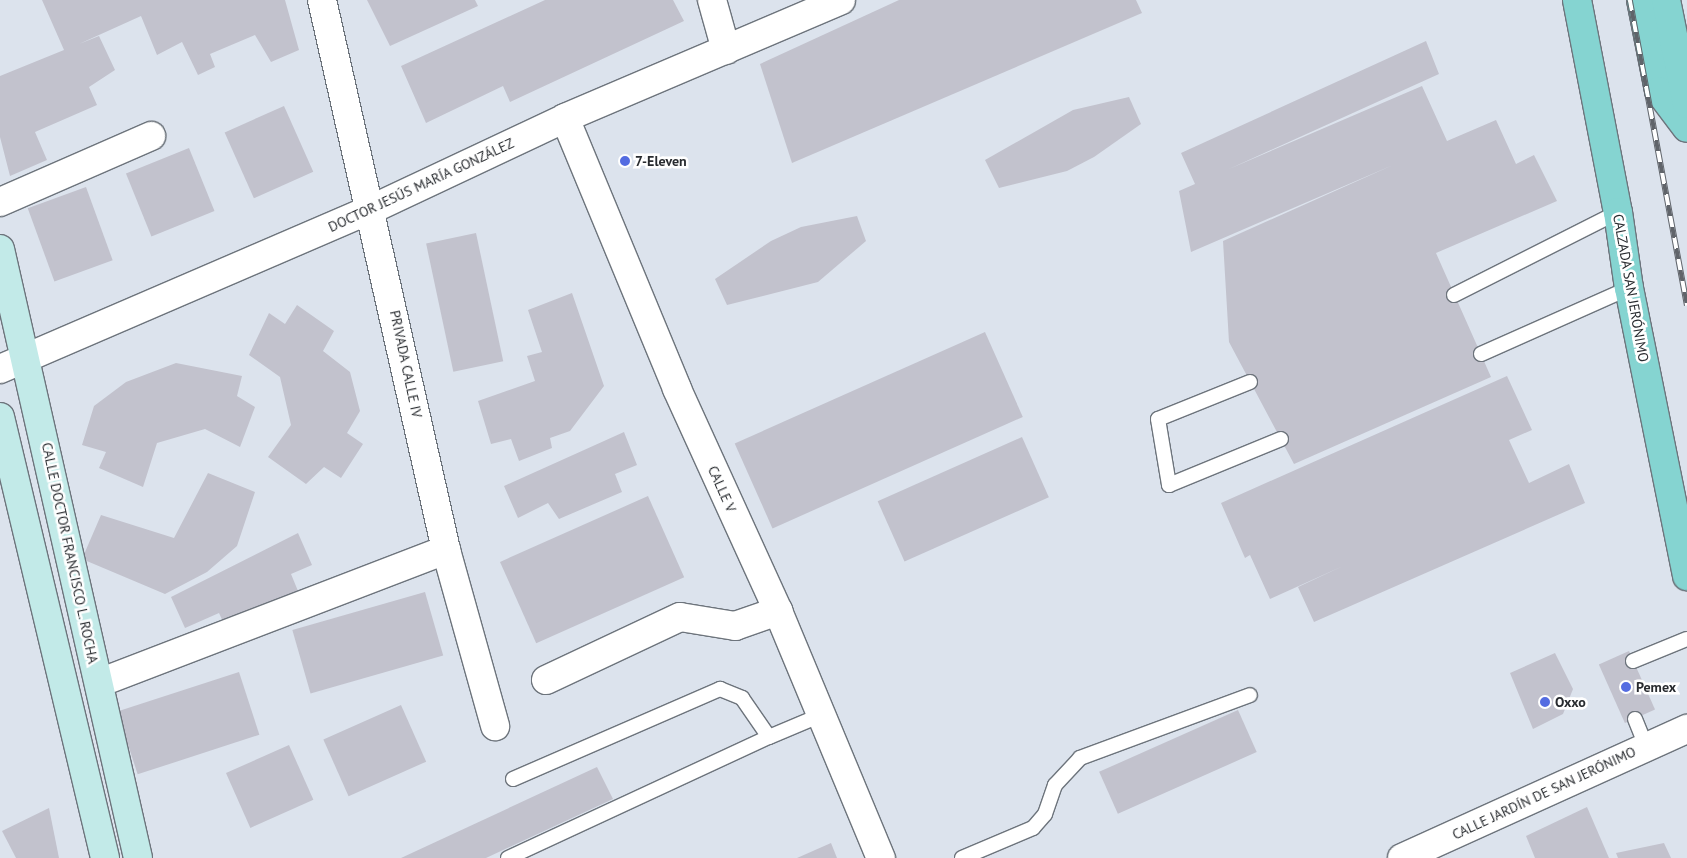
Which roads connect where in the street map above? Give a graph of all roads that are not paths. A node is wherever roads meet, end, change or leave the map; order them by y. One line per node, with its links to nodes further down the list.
1 (322, 0): 13 (street, PRIVADA CALLE IV)
2 (712, 0): 7 (street)
3 (841, 0): 7 (street, DOCTOR JESÚS MARÍA GONZÁLEZ)
4 (1577, 0): 14 (main road, CALZADA SAN JERÓNIMO)
5 (1641, 0): 10 (main road)
6 (1666, 0): 8 (main road)
7 (726, 50): 9 (street, DOCTOR JESÚS MARÍA GONZÁLEZ)
8 (1687, 104)
9 (565, 118): 13 (street, DOCTOR JESÚS MARÍA GONZÁLEZ); 26 (street, CALLE V)
10 (1687, 128)
11 (151, 136): 12 (street)
12 (0, 202)
13 (372, 209): 19 (street, DOCTOR JESÚS MARÍA GONZÁLEZ); 24 (street, PRIVADA CALLE IV)
14 (1618, 212): 16 (main road, CALZADA SAN JERÓNIMO); 17 (lane)
15 (0, 248): 19 (street, CALLE DOCTOR FRANCISCO L. ROCHA)
16 (1629, 288): 18 (lane); 25 (main road, CALZADA SAN JERÓNIMO)
17 (1454, 295)
18 (1480, 354)
19 (27, 356): 20 (street, DOCTOR JESÚS MARÍA GONZÁLEZ); 30 (street, CALLE DOCTOR FRANCISCO L. ROCHA)
20 (0, 369)
21 (1250, 382): 23 (lane)
22 (0, 417): 40 (street)
23 (1281, 439)
24 (446, 550): 30 (street); 34 (street, PRIVADA CALLE IV)
25 (1687, 576)
26 (778, 611): 29 (street); 32 (street, CALLE V)
27 (1687, 639): 28 (lane)
28 (1633, 661)
29 (546, 680)
30 (99, 683): 38 (street, CALLE DOCTOR FRANCISCO L. ROCHA)
31 (1250, 695): 45 (lane)
32 (821, 715): 36 (lane); 44 (street, CALLE V)
33 (1635, 719): 37 (lane)
34 (495, 726)
35 (1687, 729): 37 (street, CALLE JARDÍN DE SAN JERÓNIMO)
36 (769, 737): 39 (lane); 43 (lane)
37 (1646, 746): 46 (street, CALLE JARDÍN DE SAN JERÓNIMO)
38 (118, 772): 40 (street); 42 (street, CALLE DOCTOR FRANCISCO L. ROCHA)
39 (513, 779)
40 (88, 782): 41 (street)
41 (105, 858)
42 (138, 858)
43 (508, 858)
44 (881, 858)
45 (962, 858)
46 (1402, 858)

